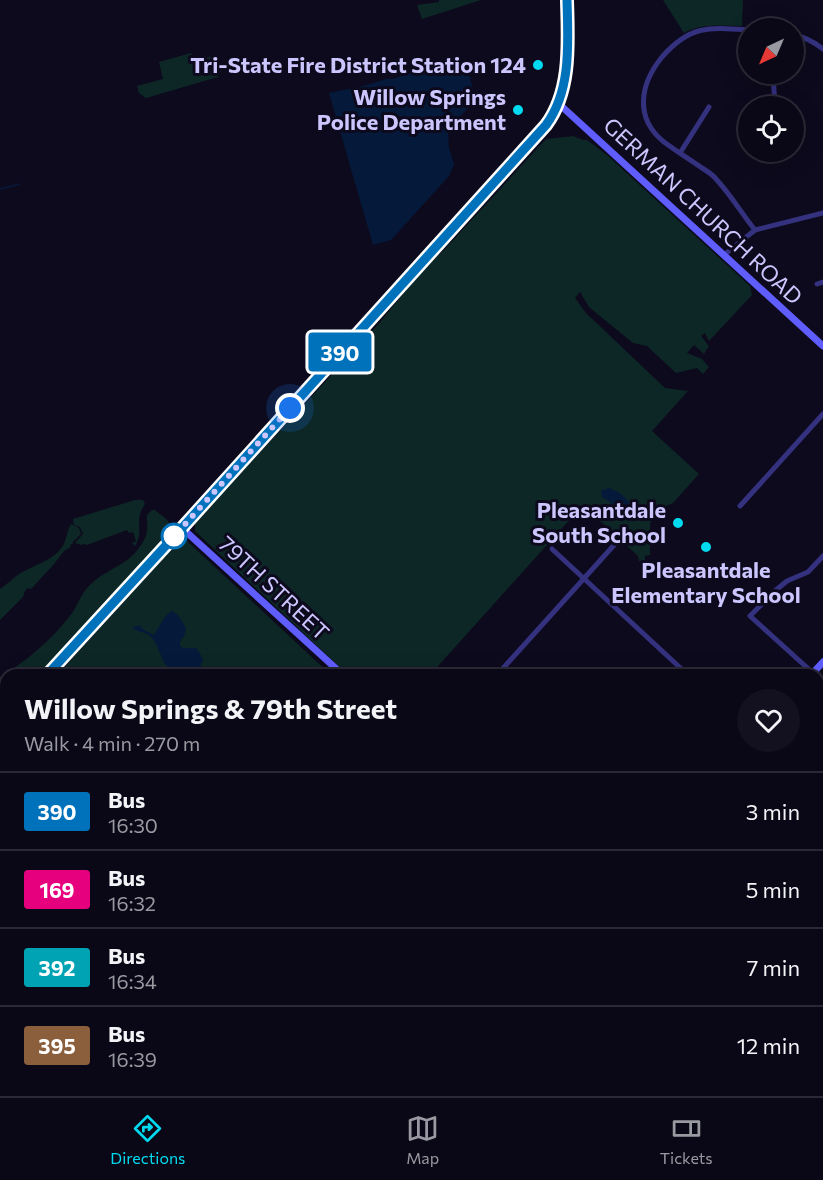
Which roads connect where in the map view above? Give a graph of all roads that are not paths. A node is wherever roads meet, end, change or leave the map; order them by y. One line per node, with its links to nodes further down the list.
1 (567, 0): 5 (main road)
2 (738, 30): 7 (street)
3 (804, 38): 4 (street)
4 (823, 50)
5 (558, 103): 10 (main road, GERMAN CHURCH ROAD); 14 (main road)
6 (709, 107): 7 (street)
7 (680, 153): 9 (street)
8 (822, 215): 9 (street)
9 (755, 230): 10 (street)
10 (724, 255): 11 (main road, GERMAN CHURCH ROAD)
11 (823, 346)
12 (823, 414): 13 (street)
13 (740, 506)
14 (182, 528): 19 (main road); 20 (main road, 79TH STREET)
15 (615, 544): 18 (street)
16 (552, 549): 18 (street)
17 (823, 556): 23 (street)
18 (584, 579): 21 (street); 22 (street)
19 (53, 669)
20 (336, 669)
21 (502, 669)
22 (682, 669)
23 (807, 669)

